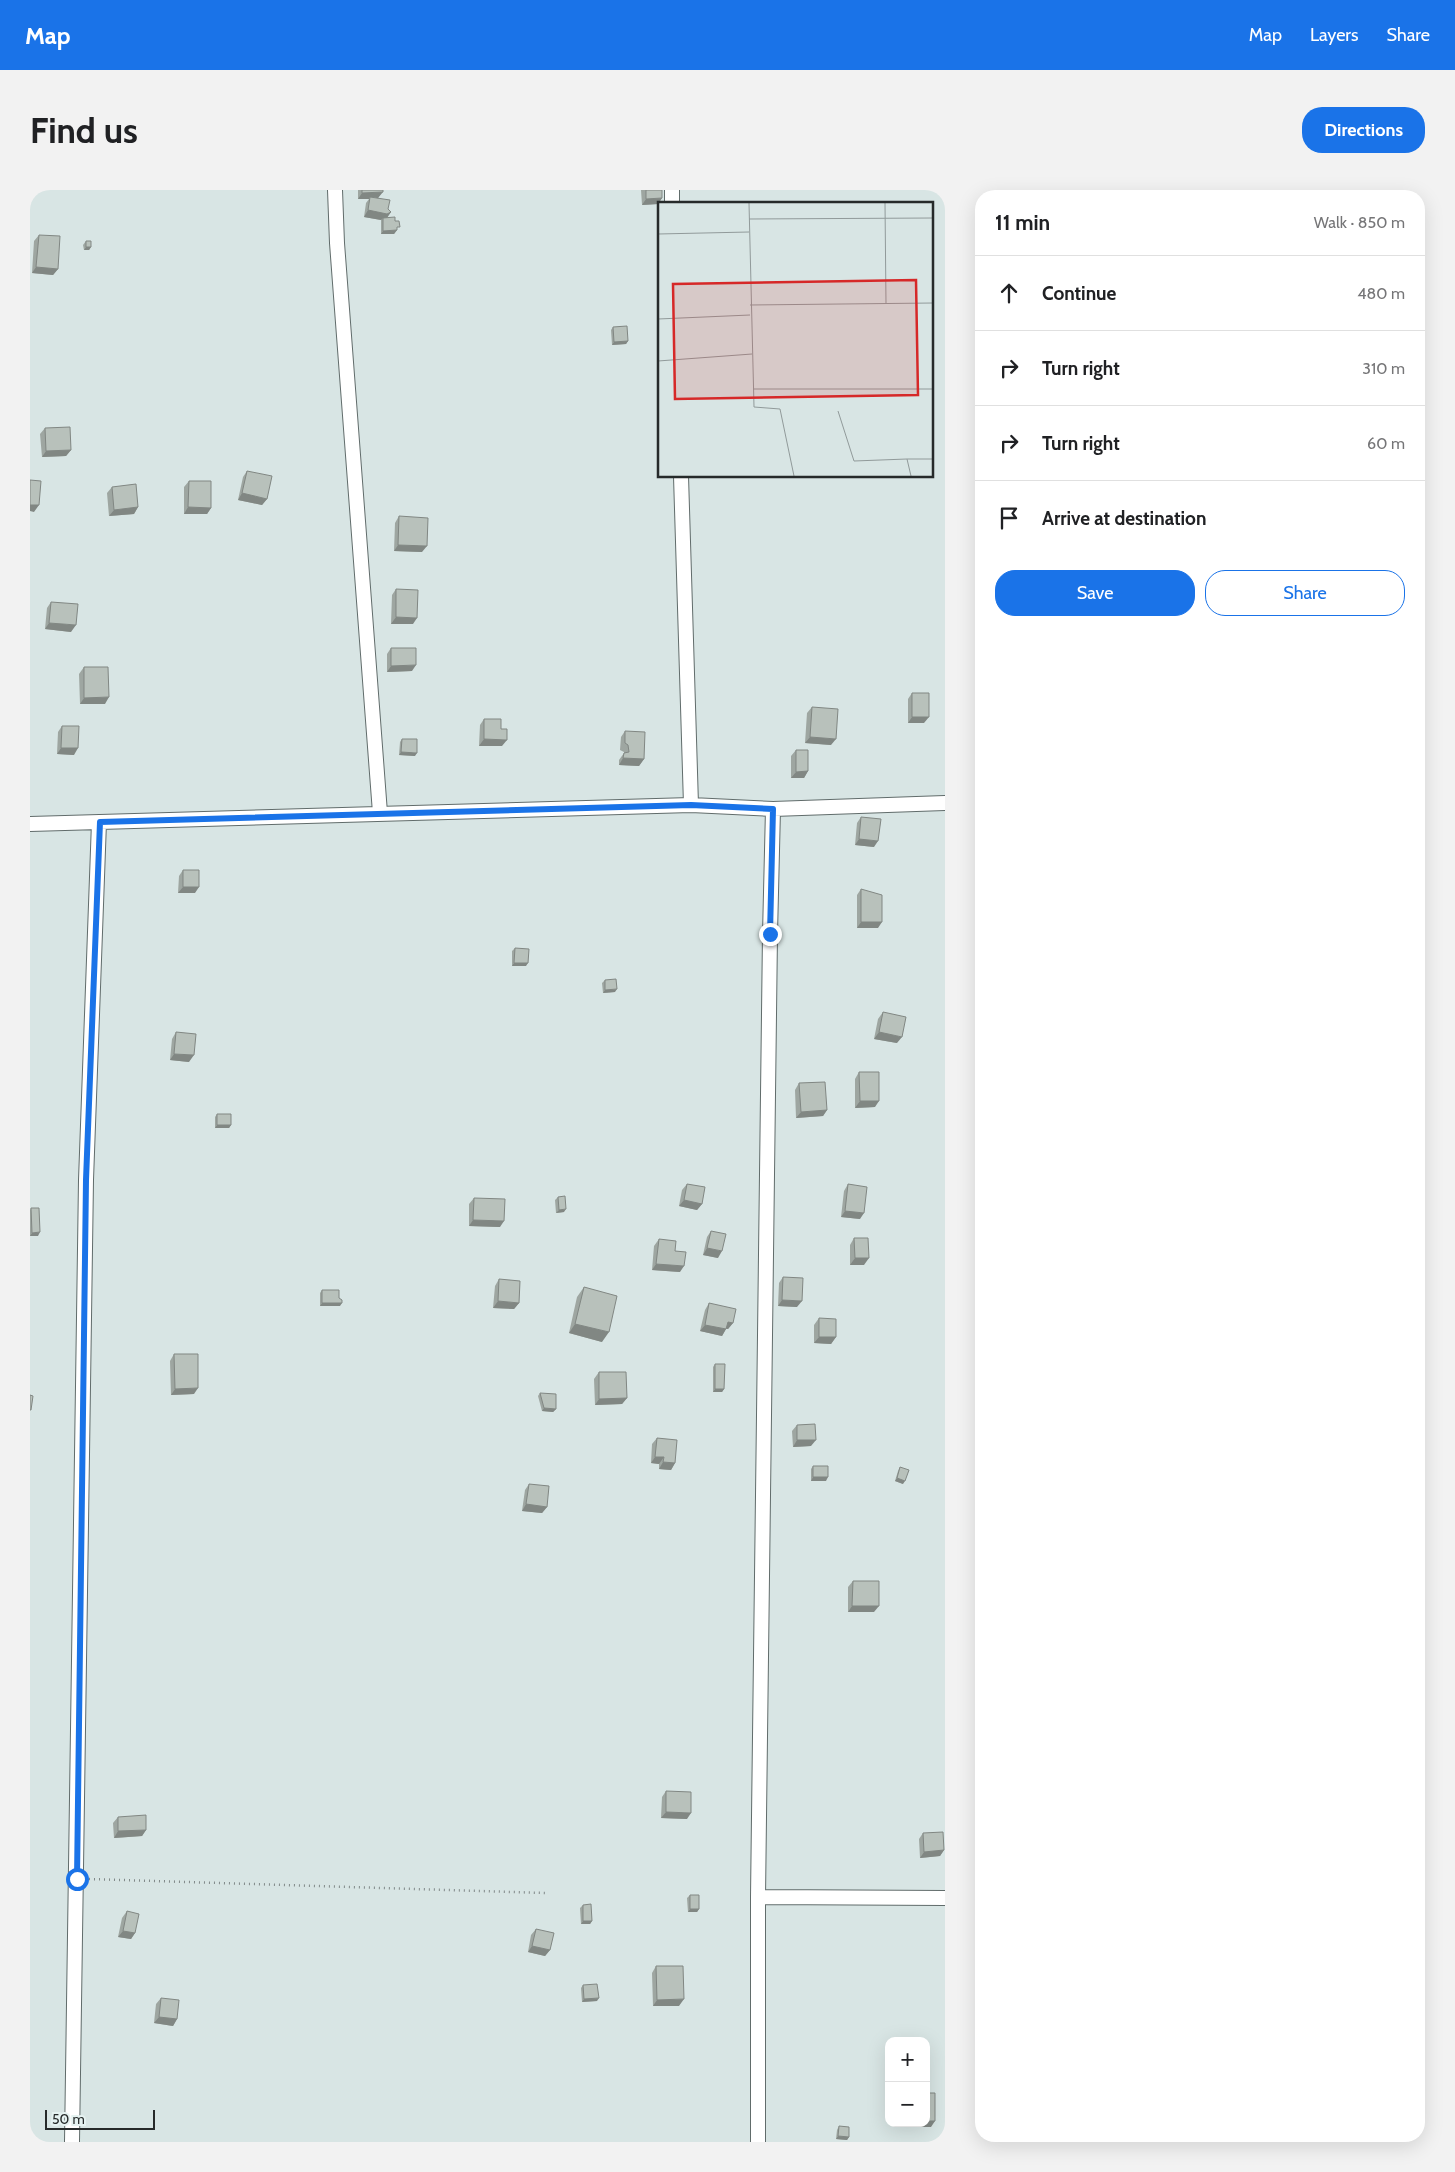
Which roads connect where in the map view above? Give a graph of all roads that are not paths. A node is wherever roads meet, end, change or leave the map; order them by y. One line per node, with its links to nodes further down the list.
1 (335, 190): 6 (street)
2 (681, 478): 4 (street)
3 (945, 803): 5 (street)
4 (691, 805): 5 (street); 6 (street)
5 (773, 809): 9 (street)
6 (380, 813): 7 (street)
7 (100, 822): 8 (street); 11 (street)
8 (30, 824)
9 (758, 1896): 10 (street); 12 (street)
10 (945, 1898)
11 (72, 2142)
12 (758, 2142)

